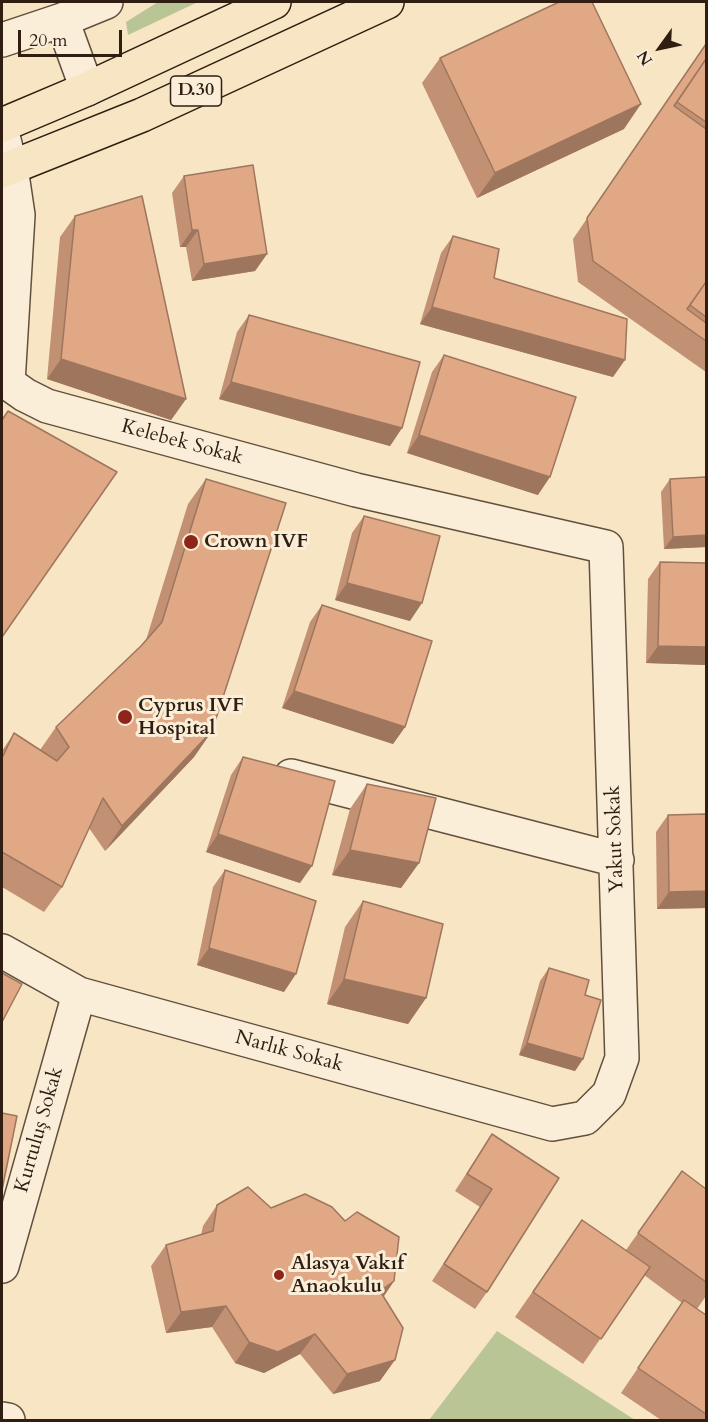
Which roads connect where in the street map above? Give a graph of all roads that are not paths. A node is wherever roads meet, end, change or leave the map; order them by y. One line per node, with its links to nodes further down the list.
1 (106, 2): 4 (street)
2 (274, 2): 6 (main road, D.30)
3 (387, 2): 9 (main road, D.30)
4 (62, 20): 5 (street); 6 (street)
5 (2, 40)
6 (87, 89): 7 (main road, D.30)
7 (2, 125)
8 (2, 132): 9 (street, Kelebek Sokak)
9 (6, 170): 10 (street, Kelebek Sokak)
10 (606, 547): 12 (street, Yakut Sokak)
11 (257, 767): 12 (street)
12 (617, 860): 15 (street, Yakut Sokak)
13 (2, 951): 14 (street, Narlık Sokak)
14 (78, 994): 15 (street, Narlık Sokak); 16 (street, Kurtuluş Sokak)
15 (585, 1118)
16 (2, 1266)
17 (2, 1419): 18 (street)
18 (8, 1420)

